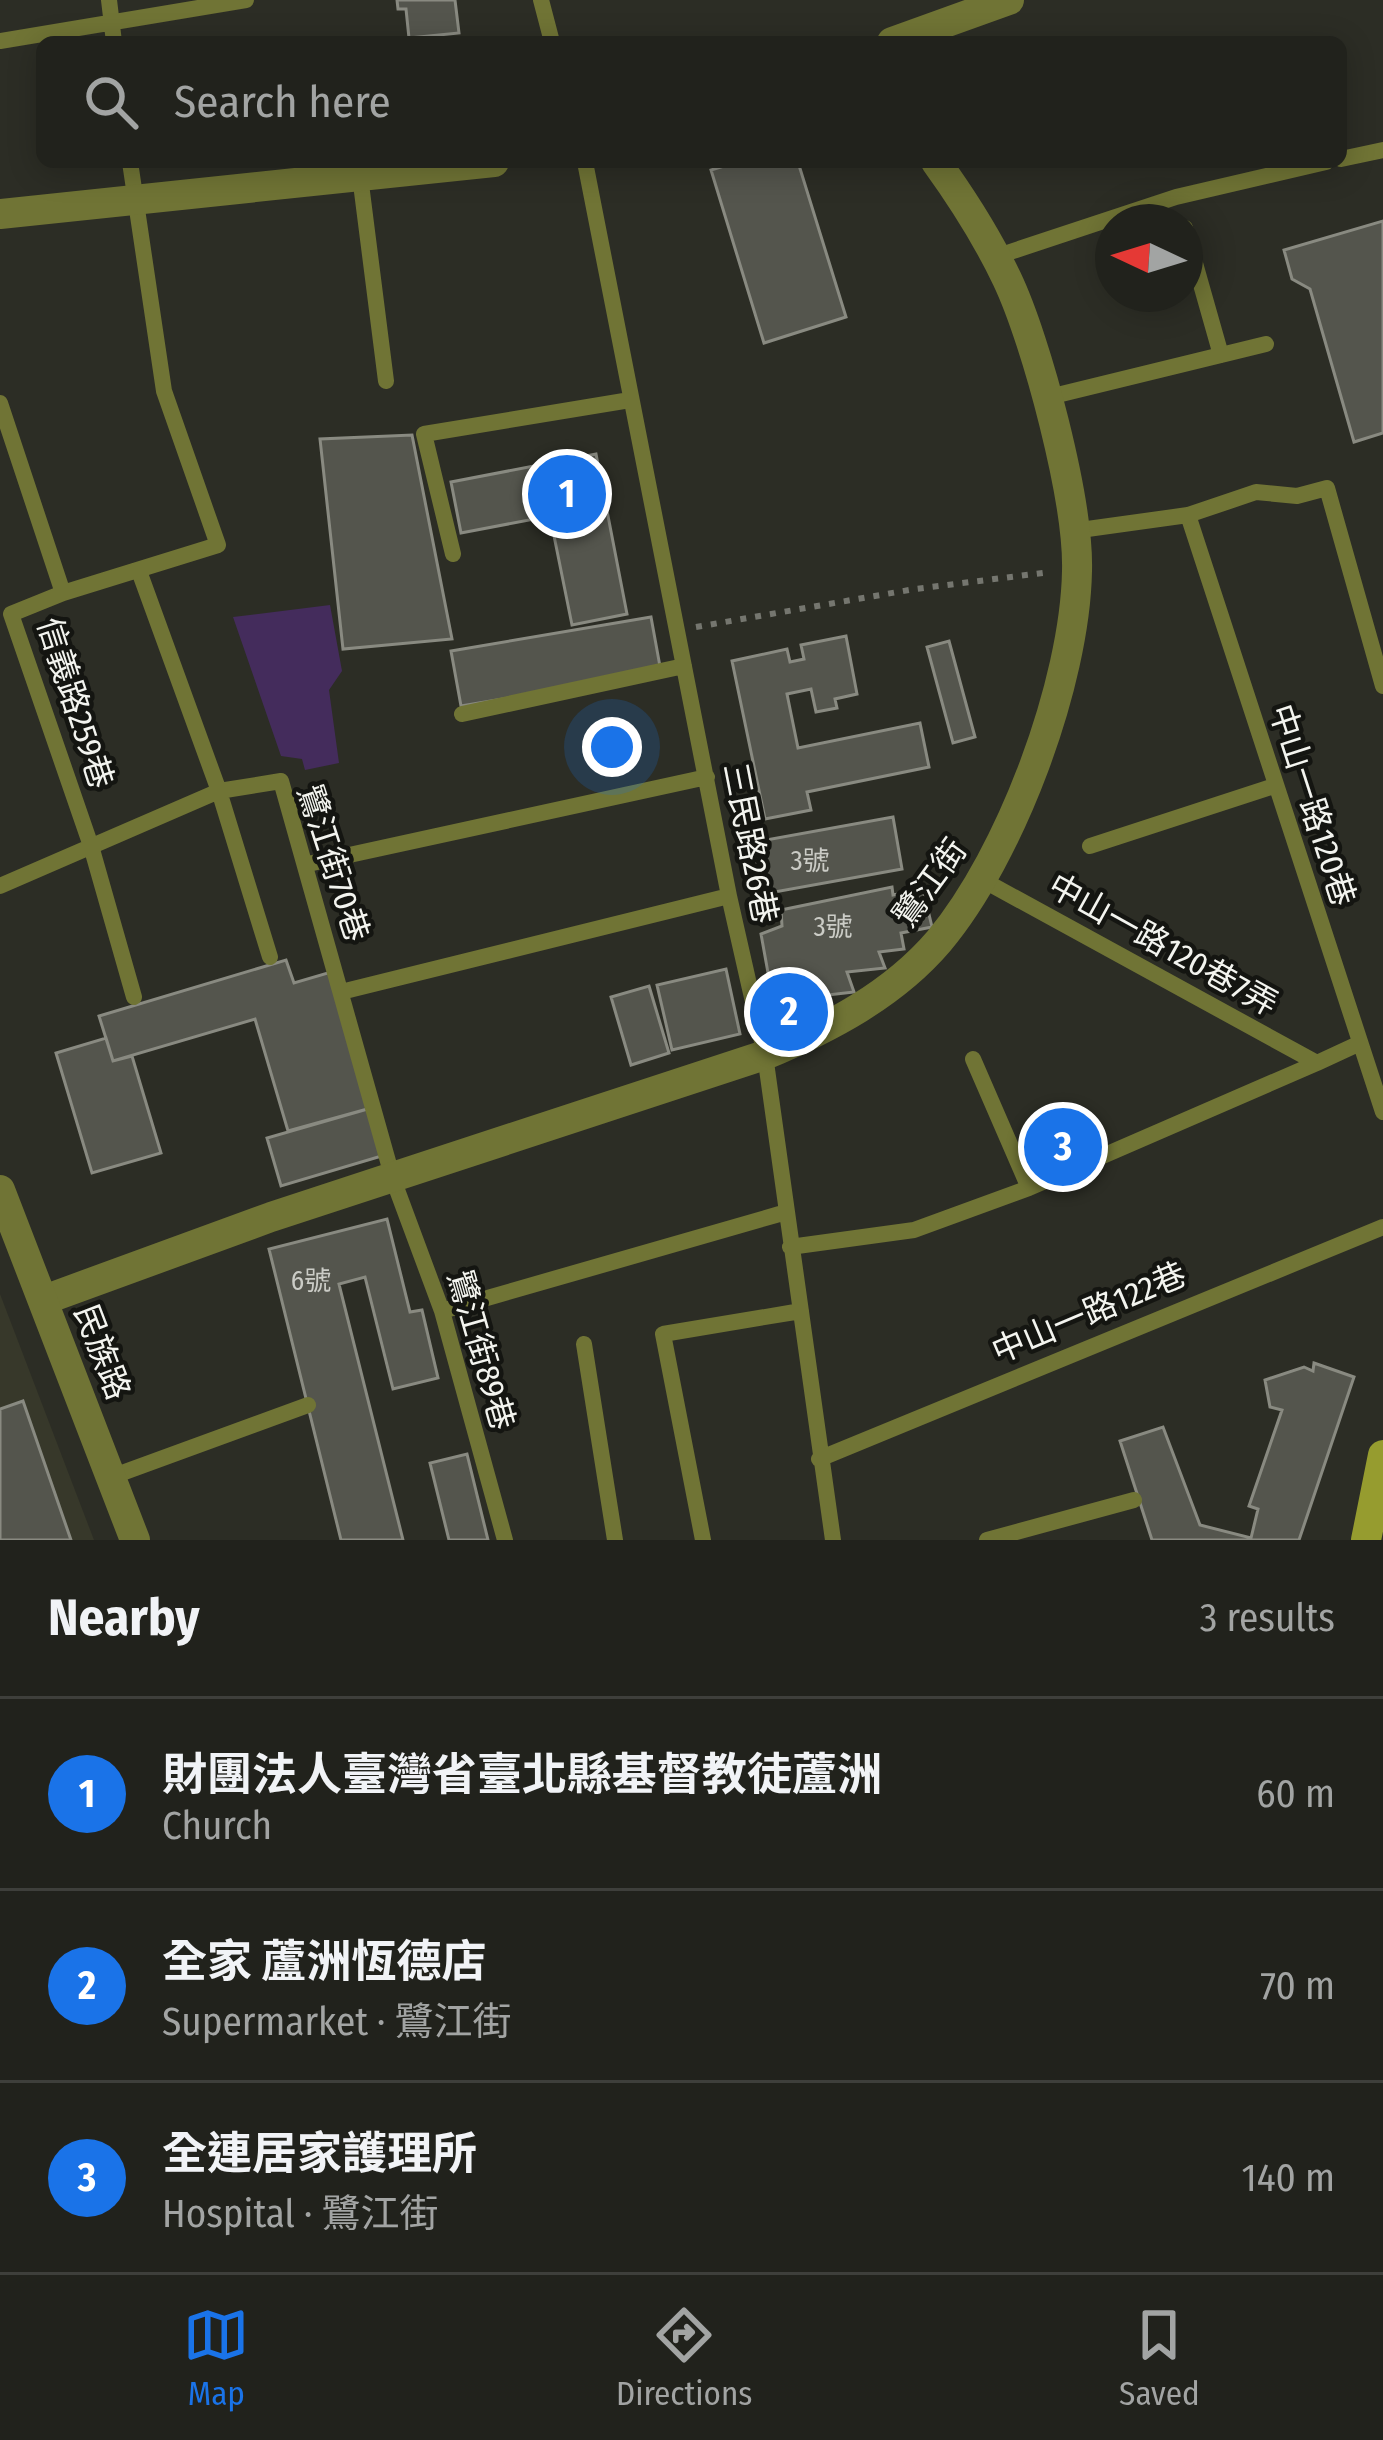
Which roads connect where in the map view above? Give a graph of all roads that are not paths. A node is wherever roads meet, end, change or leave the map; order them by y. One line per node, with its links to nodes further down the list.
1 (109, 0): 5 (lane)
2 (246, 0): 5 (lane)
3 (541, 0): 7 (lane)
4 (1009, 0): 8 (street)
5 (113, 34): 6 (lane)
6 (81, 36)
7 (550, 36)
8 (909, 36)
9 (36, 39): 10 (lane)
10 (0, 41)
11 (1383, 150): 12 (lane)
12 (1347, 158)
13 (131, 168): 20 (lane)
14 (437, 168): 18 (street)
15 (586, 168): 29 (lane, 三民路26巷)
16 (949, 168): 23 (street, 鷺江街)
17 (1297, 168): 19 (lane)
18 (360, 176): 20 (street); 27 (lane)
19 (1176, 197): 21 (lane); 23 (lane)
20 (134, 198): 22 (street); 34 (lane)
21 (1178, 204)
22 (0, 214)
23 (994, 256): 28 (street, 鷺江街)
24 (1203, 292): 26 (lane)
25 (1266, 344): 26 (lane)
26 (1221, 355): 28 (lane)
27 (386, 382)
28 (1045, 398): 32 (street, 鷺江街)
29 (630, 400): 33 (lane); 37 (lane, 三民路26巷)
30 (0, 403): 35 (lane, 信義路259巷)
31 (1188, 514): 32 (lane); 38 (lane); 41 (lane, 中山一路120巷)
32 (1073, 531): 46 (street, 鷺江街)
33 (453, 554)
34 (139, 572): 35 (lane); 42 (lane)
35 (63, 593): 36 (lane, 信義路259巷)
36 (6, 616): 44 (lane, 信義路259巷)
37 (684, 666): 39 (lane); 40 (lane, 三民路26巷)
38 (1383, 686)
39 (462, 714)
40 (706, 777): 45 (lane); 48 (lane, 三民路26巷)
41 (1274, 785): 43 (lane); 52 (lane, 中山一路120巷)
42 (220, 791): 44 (lane, 鷺江街70巷); 45 (lane, 鷺江街70巷); 49 (lane)
43 (1090, 846)
44 (91, 847): 47 (lane, 鷺江街70巷); 51 (lane, 信義路259巷)
45 (308, 864): 50 (lane, 鷺江街70巷)
46 (981, 879): 53 (street, 鷺江街); 55 (lane, 中山一路120巷7弄)
47 (0, 886)
48 (729, 896): 50 (lane); 53 (lane, 三民路26巷)
49 (270, 957)
50 (340, 992): 57 (lane, 鷺江街70巷)
51 (134, 997)
52 (1358, 1044): 55 (lane); 56 (lane, 中山一路120巷)
53 (765, 1055): 57 (street, 鷺江街); 60 (lane, 三民路26巷)
54 (973, 1059): 58 (lane)
55 (1317, 1063): 58 (lane)
56 (1383, 1112)
57 (393, 1179): 63 (street, 鷺江街); 64 (lane, 鷺江街89巷)
58 (1029, 1188): 62 (lane)
59 (0, 1190): 63 (street, 民族路)
60 (783, 1213): 62 (lane, 三民路26巷); 64 (lane)
61 (1383, 1227): 69 (lane, 中山一路122巷)
62 (790, 1247): 65 (lane, 三民路26巷)
63 (44, 1300): 70 (street, 民族路)
64 (442, 1311): 73 (lane, 鷺江街89巷)
65 (802, 1311): 69 (lane, 三民路26巷); 75 (lane)
66 (584, 1344): 74 (lane)
67 (308, 1405): 70 (lane)
68 (1383, 1455): 78 (main road)
69 (819, 1459): 76 (lane, 三民路26巷)
70 (111, 1477): 72 (street, 民族路)
71 (1134, 1500): 77 (lane)
72 (135, 1540)
73 (505, 1540)
74 (615, 1540)
75 (703, 1540)
76 (833, 1540)
77 (987, 1540)
78 (1366, 1540)

